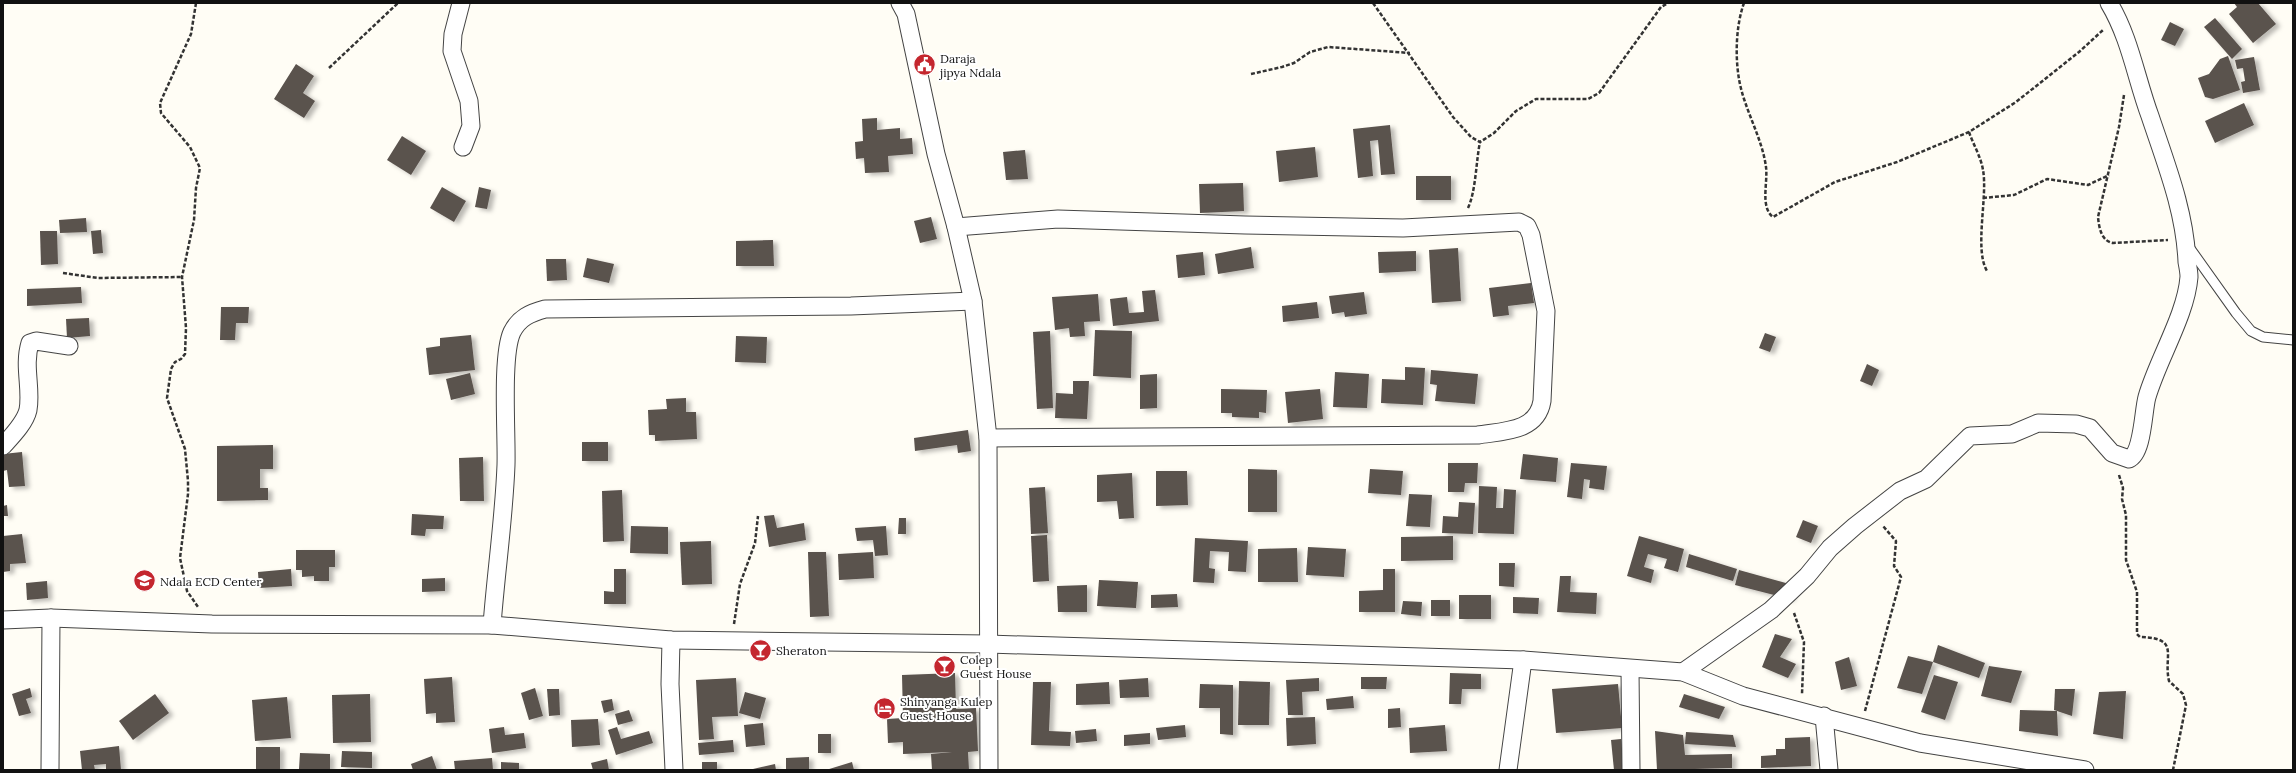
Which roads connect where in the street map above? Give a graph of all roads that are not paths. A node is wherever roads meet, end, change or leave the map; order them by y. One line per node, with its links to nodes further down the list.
1 (461, 3): 4 (street)
2 (900, 3): 5 (street)
3 (2109, 3): 6 (street)
4 (463, 147)
5 (956, 227): 7 (street); 10 (street)
6 (2187, 245): 8 (lane); 19 (street)
7 (974, 301): 10 (street); 14 (street)
8 (2293, 340)
9 (69, 346): 11 (street)
10 (988, 438): 16 (street)
11 (3, 446)
12 (51, 618): 13 (street); 14 (street); 21 (street)
13 (3, 620)
14 (492, 625): 15 (street)
15 (671, 640): 16 (street); 22 (street)
16 (988, 644): 17 (street); 23 (street)
17 (1523, 660): 18 (street); 24 (street)
18 (1630, 669): 19 (street); 25 (street)
19 (1683, 672): 20 (street)
20 (1824, 716): 26 (street); 27 (street)
21 (50, 770)
22 (674, 770)
23 (989, 770)
24 (1508, 770)
25 (1631, 770)
26 (1829, 770)
27 (2085, 770)

